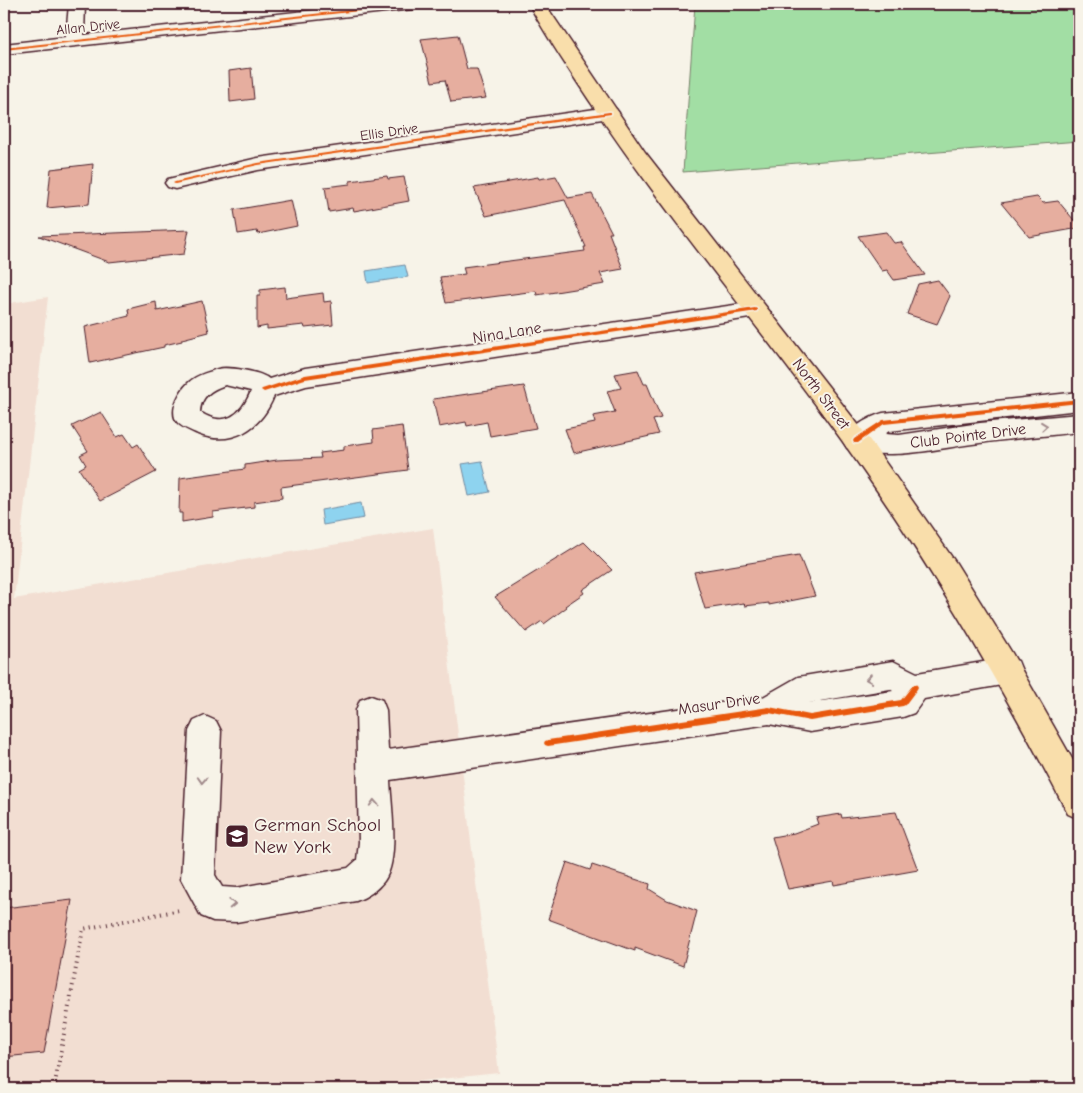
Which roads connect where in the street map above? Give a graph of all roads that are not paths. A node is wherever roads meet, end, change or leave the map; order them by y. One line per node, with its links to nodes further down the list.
1 (78, 4): 4 (street)
2 (413, 4): 4 (street, Allan Drive)
3 (537, 4): 6 (main road, North Street)
4 (74, 41): 5 (street, Allan Drive)
5 (4, 49)
6 (609, 113): 7 (street, Ellis Drive); 8 (main road, North Street)
7 (175, 183)
8 (756, 310): 9 (street, Nina Lane); 12 (main road, North Street)
9 (264, 390)
10 (1079, 401): 12 (street)
11 (1079, 423): 12 (street, Club Pointe Drive, one-way to 11)
12 (856, 441): 13 (main road, North Street)
13 (1007, 671): 16 (street, Masur Drive); 17 (main road, North Street)
14 (371, 710): 16 (street)
15 (205, 731): 16 (street, one-way to 16)
16 (373, 767)
17 (1079, 803)

